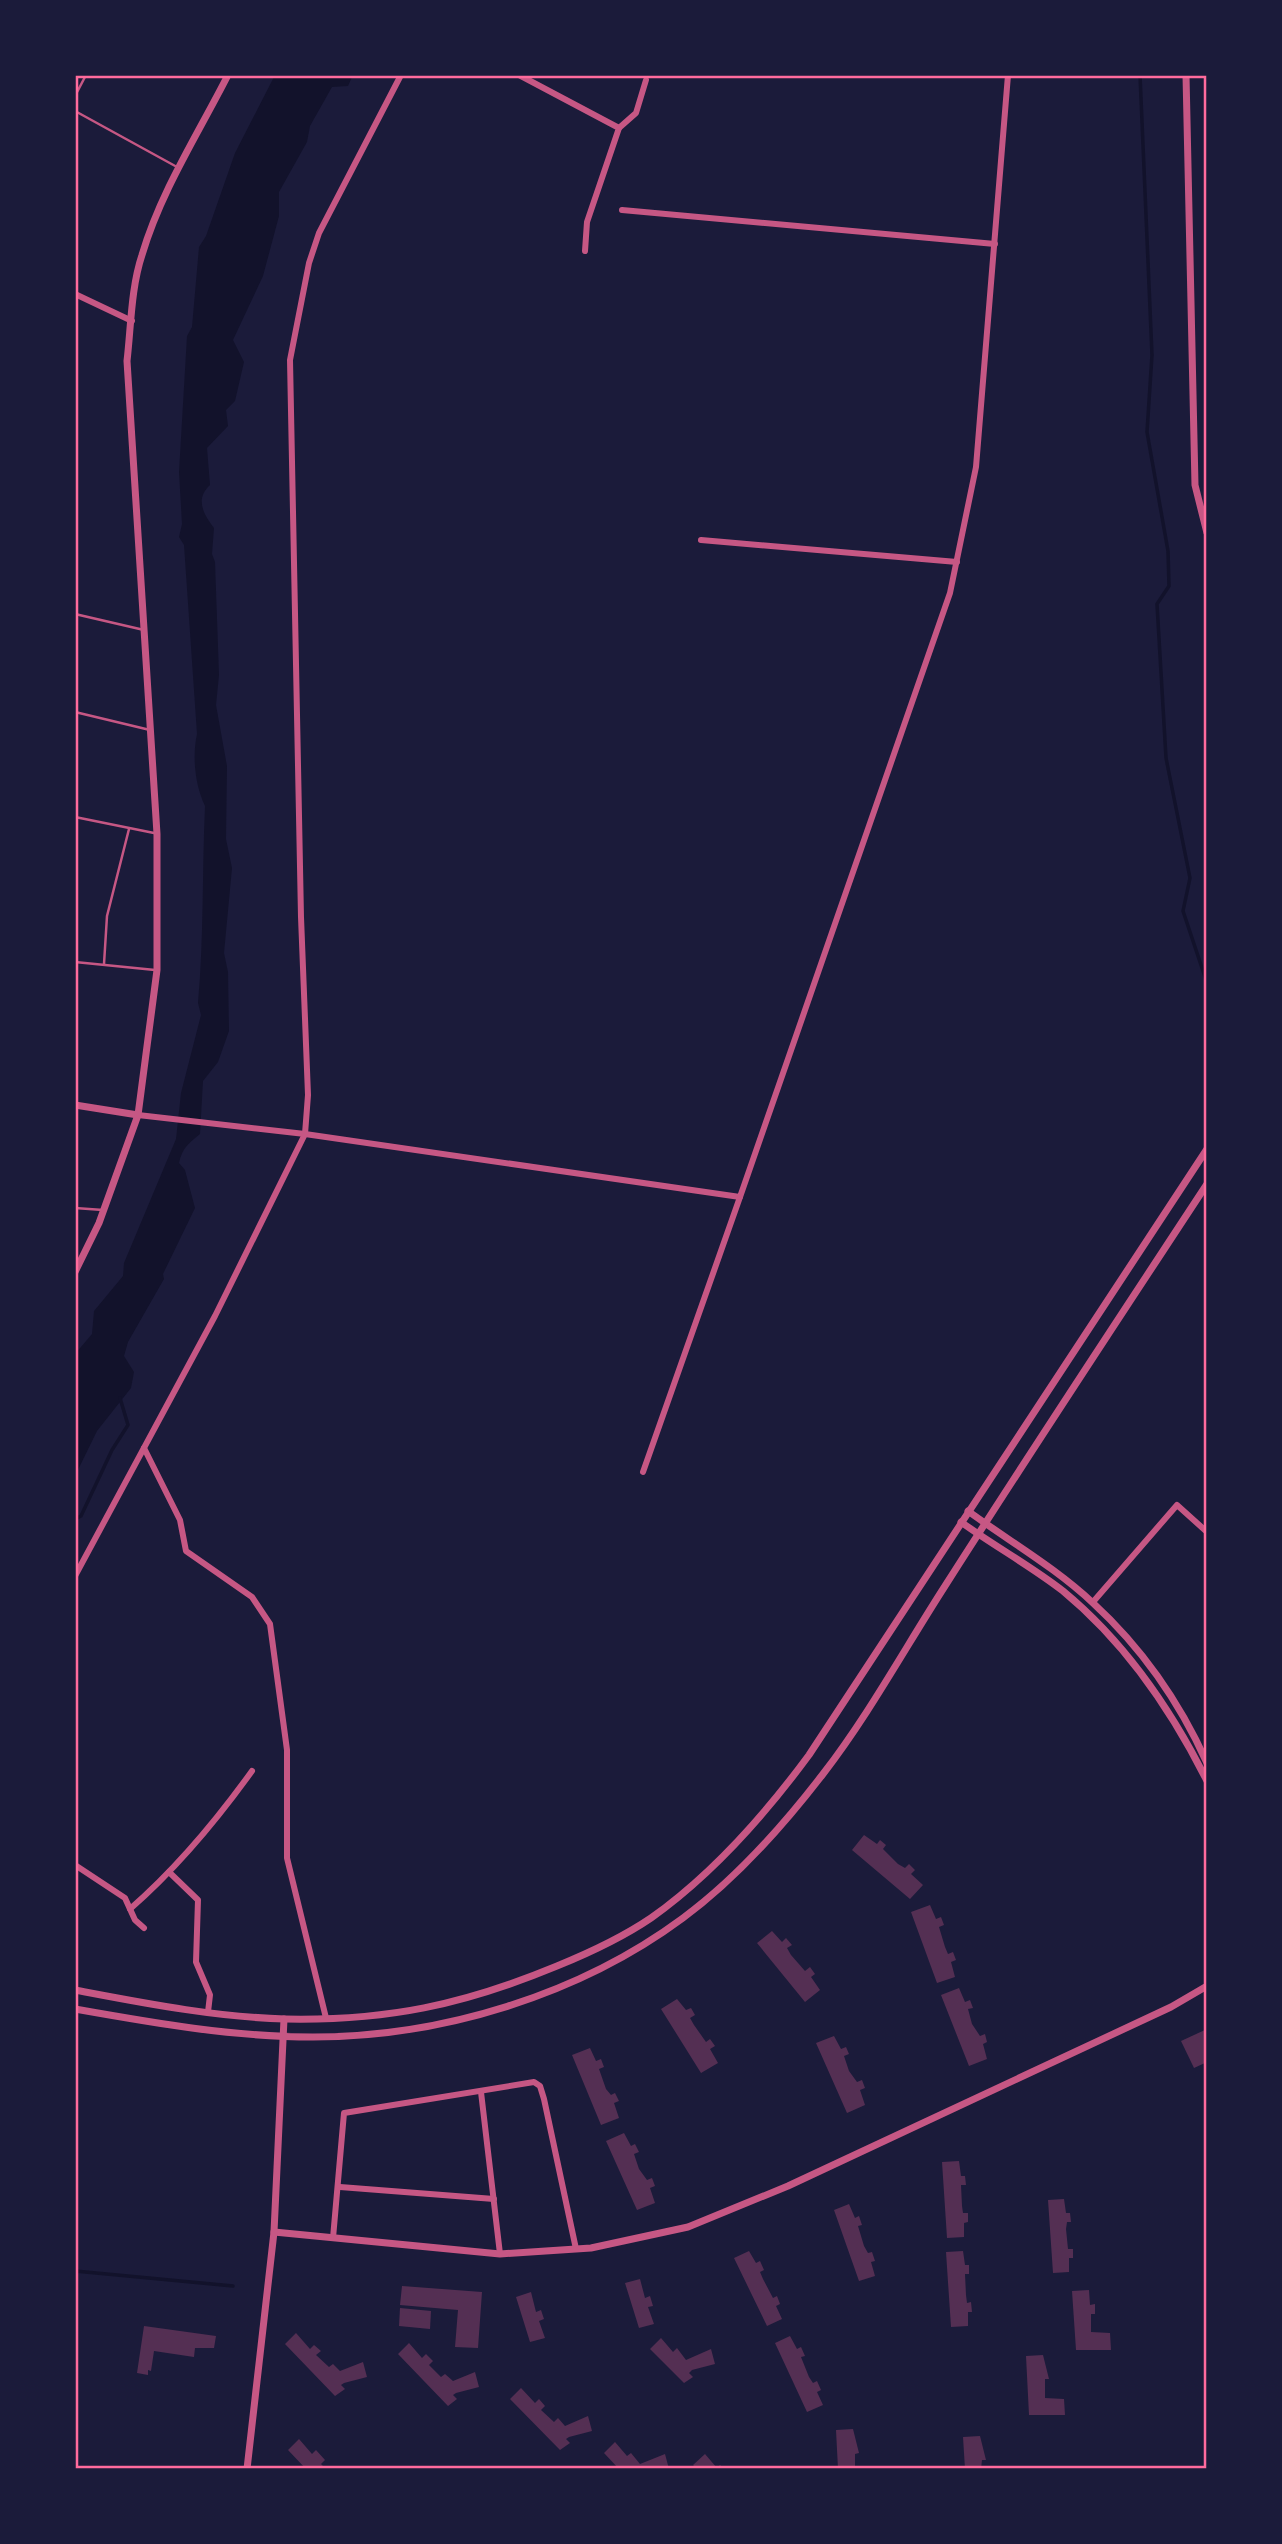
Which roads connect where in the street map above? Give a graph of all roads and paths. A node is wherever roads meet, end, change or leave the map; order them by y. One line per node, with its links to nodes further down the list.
1 (86, 75): 8 (lane)
2 (228, 75): 11 (street)
3 (401, 75): 32 (street)
4 (519, 75): 10 (street)
5 (1008, 75): 13 (street)
6 (1186, 75): 17 (street)
7 (646, 80): 10 (street)
8 (75, 96)
9 (75, 111): 11 (lane)
10 (619, 128): 14 (street)
11 (180, 169): 16 (street)
12 (622, 211): 13 (street)
13 (995, 244): 19 (street)
14 (584, 251)
15 (75, 294): 16 (street)
16 (132, 321): 21 (street)
17 (1207, 533)
18 (701, 540): 19 (street)
19 (957, 562): 35 (street)
20 (75, 614): 21 (lane)
21 (144, 630): 23 (street)
22 (75, 712): 23 (lane)
23 (150, 730): 26 (street)
24 (75, 817): 25 (lane)
25 (129, 829): 26 (lane); 28 (lane)
26 (157, 834): 29 (street)
27 (75, 962): 28 (lane)
28 (104, 964): 29 (lane)
29 (157, 970): 31 (street)
30 (75, 1105): 31 (street)
31 (138, 1115): 32 (street); 37 (street)
32 (304, 1134): 35 (street); 39 (street)
33 (1207, 1149): 41 (street)
34 (1207, 1184): 43 (street)
35 (740, 1196): 40 (street)
36 (75, 1208): 37 (lane)
37 (103, 1210): 38 (street)
38 (75, 1272)
39 (144, 1448): 46 (street); 59 (street)
40 (643, 1472)
41 (968, 1511): 42 (street); 43 (street)
42 (961, 1522): 45 (street); 59 (street)
43 (985, 1524): 45 (street); 47 (street)
44 (1207, 1532): 47 (street)
45 (978, 1534): 50 (street); 61 (street)
46 (75, 1576)
47 (1093, 1602): 48 (street)
48 (1207, 1763)
49 (252, 1771): 52 (street)
50 (1207, 1781)
51 (75, 1865): 53 (street)
52 (169, 1872): 53 (street); 58 (street)
53 (130, 1909): 54 (street)
54 (144, 1928)
55 (1207, 1986): 67 (street)
56 (75, 1990): 58 (street)
57 (75, 2009): 61 (street)
58 (208, 2012): 60 (street)
59 (326, 2018): 60 (street)
60 (284, 2019): 61 (street)
61 (284, 2035): 65 (street)
62 (481, 2092): 63 (street); 64 (street); 67 (street)
63 (340, 2187): 64 (street); 66 (street)
64 (494, 2199): 68 (street)
65 (274, 2232): 66 (street); 69 (street)
66 (333, 2238): 68 (street)
67 (576, 2249): 68 (street)
68 (500, 2254)
69 (247, 2469)

